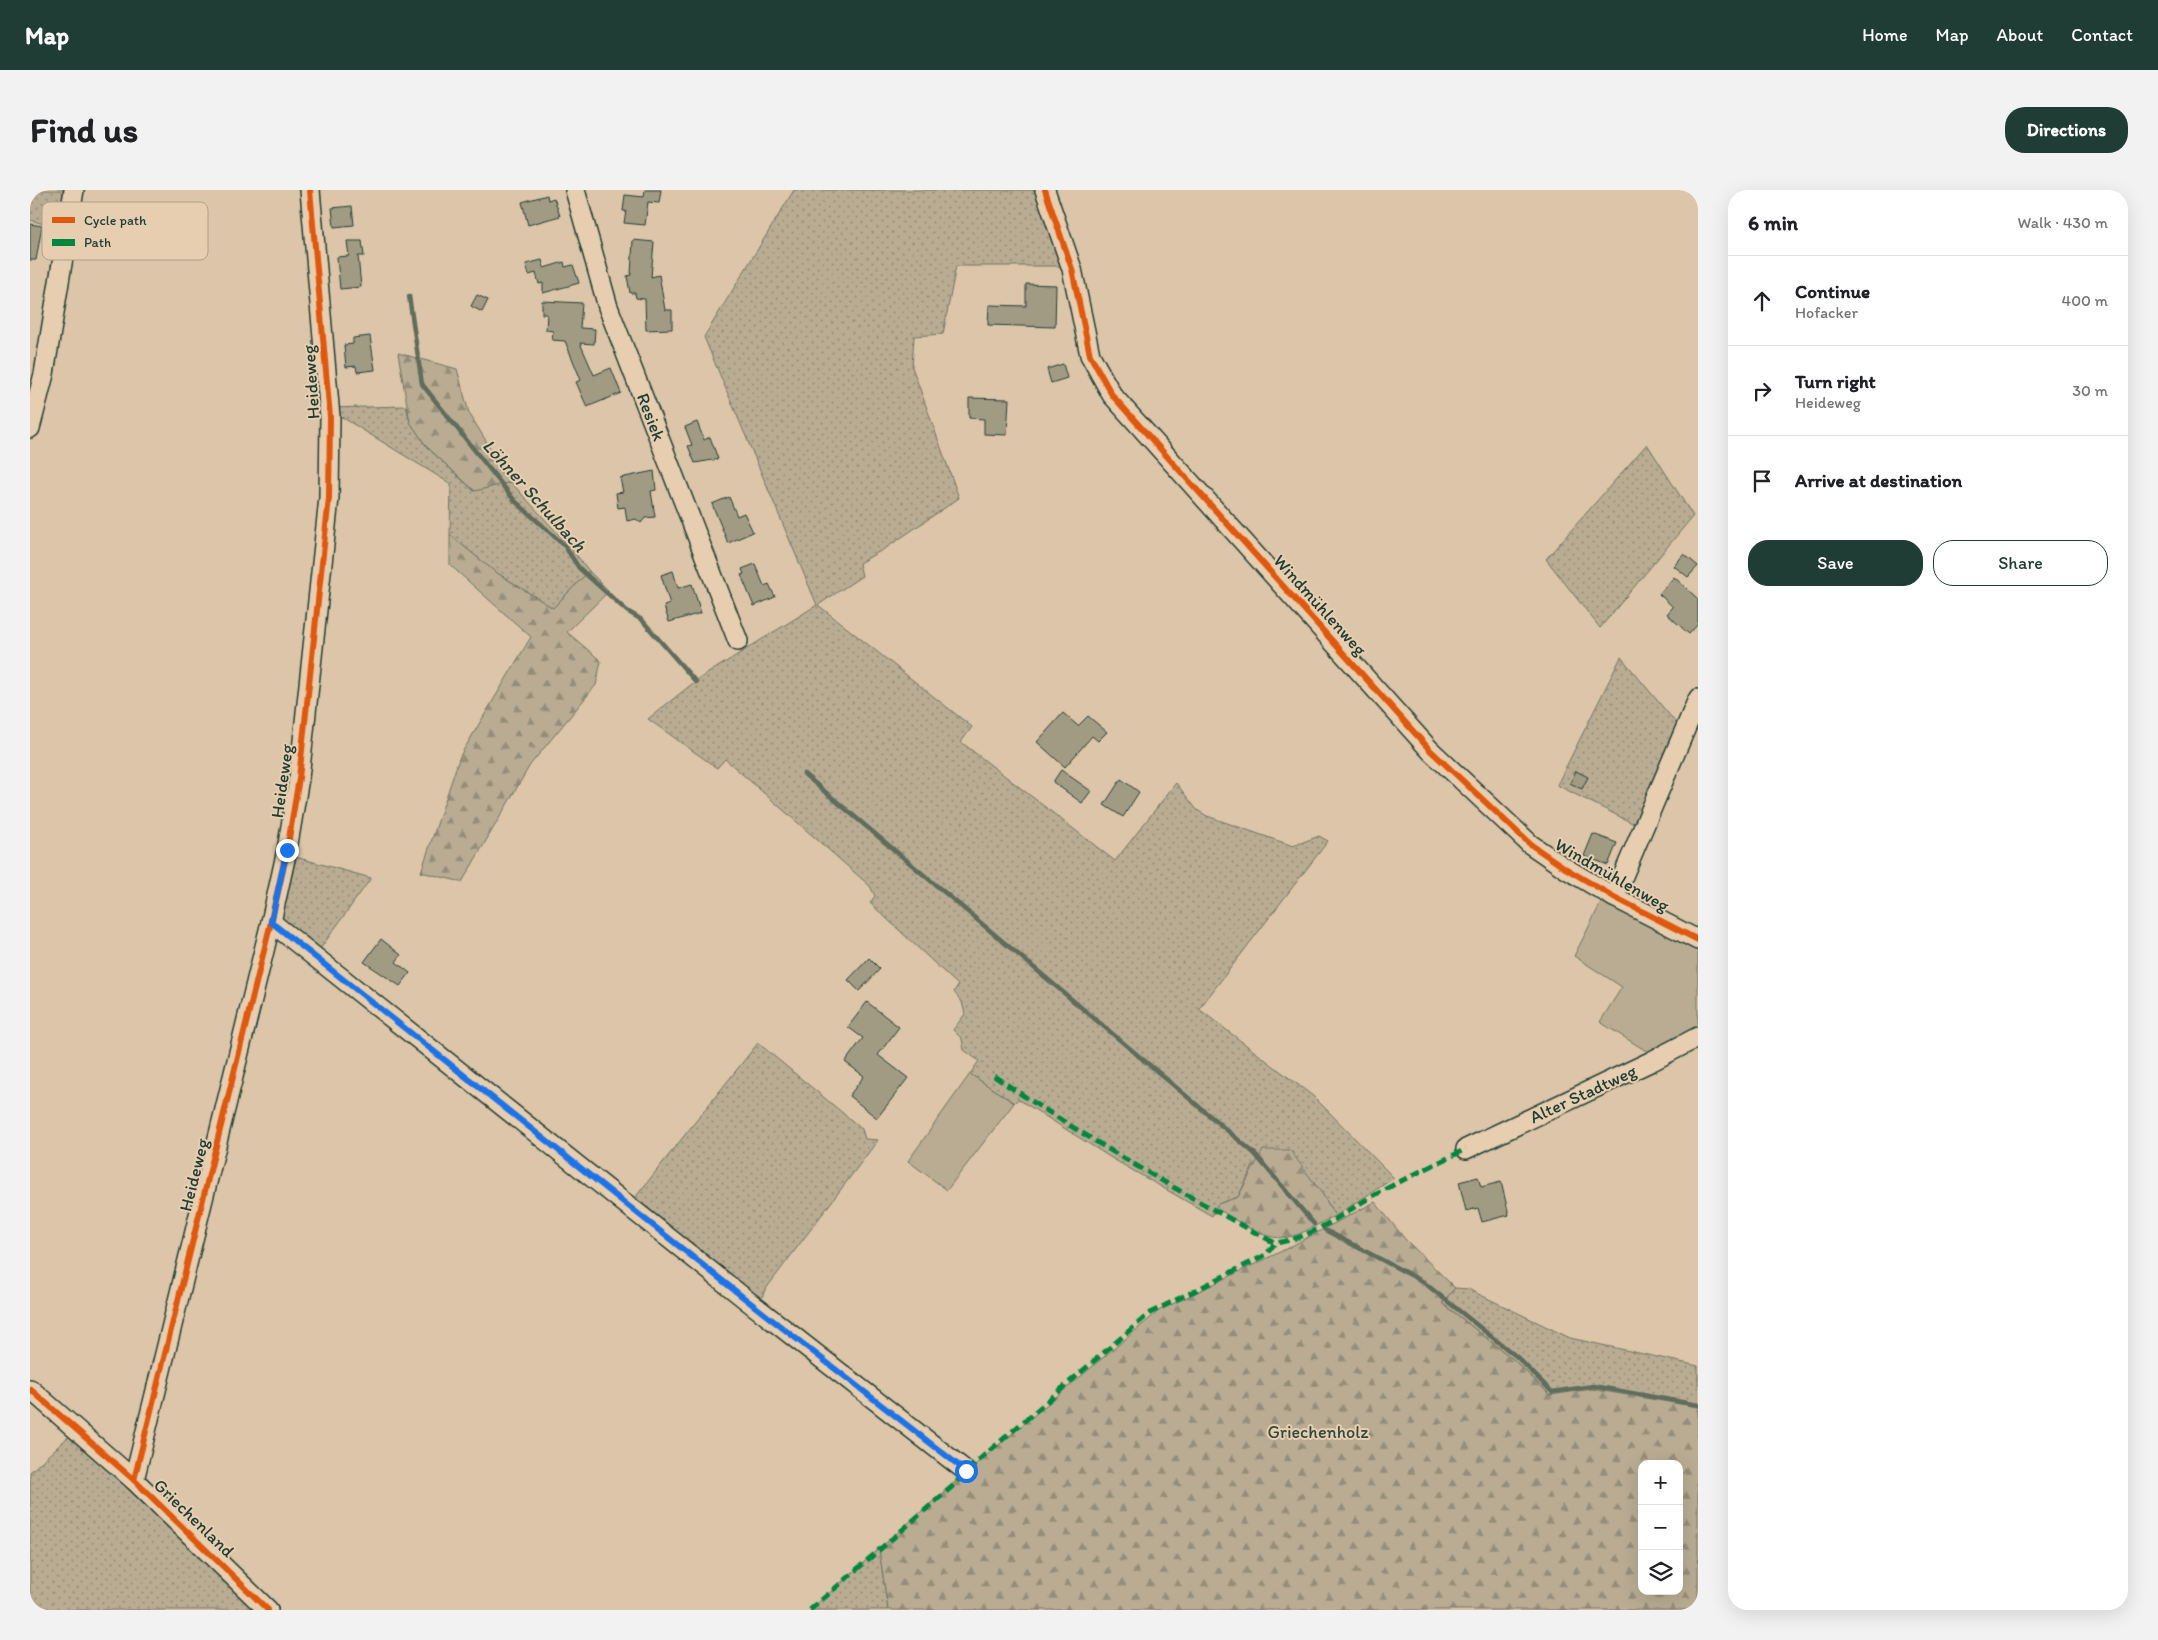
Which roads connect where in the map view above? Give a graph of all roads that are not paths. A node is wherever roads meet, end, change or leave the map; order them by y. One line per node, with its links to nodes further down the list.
1 (310, 190): 9 (street, Heideweg)
2 (575, 190): 6 (street, Resiek)
3 (1045, 190): 8 (street, Windmühlenweg)
4 (63, 260): 5 (street)
5 (30, 428)
6 (738, 641)
7 (1698, 699): 8 (street)
8 (1614, 897): 10 (street, Windmühlenweg)
9 (271, 922): 14 (street); 15 (street, Heideweg)
10 (1698, 940)
11 (1698, 1037): 12 (street, Alter Stadtweg)
12 (1466, 1149)
13 (30, 1389): 15 (street, Griechenland)
14 (966, 1471)
15 (134, 1480): 16 (street, Griechenland)
16 (268, 1610)

